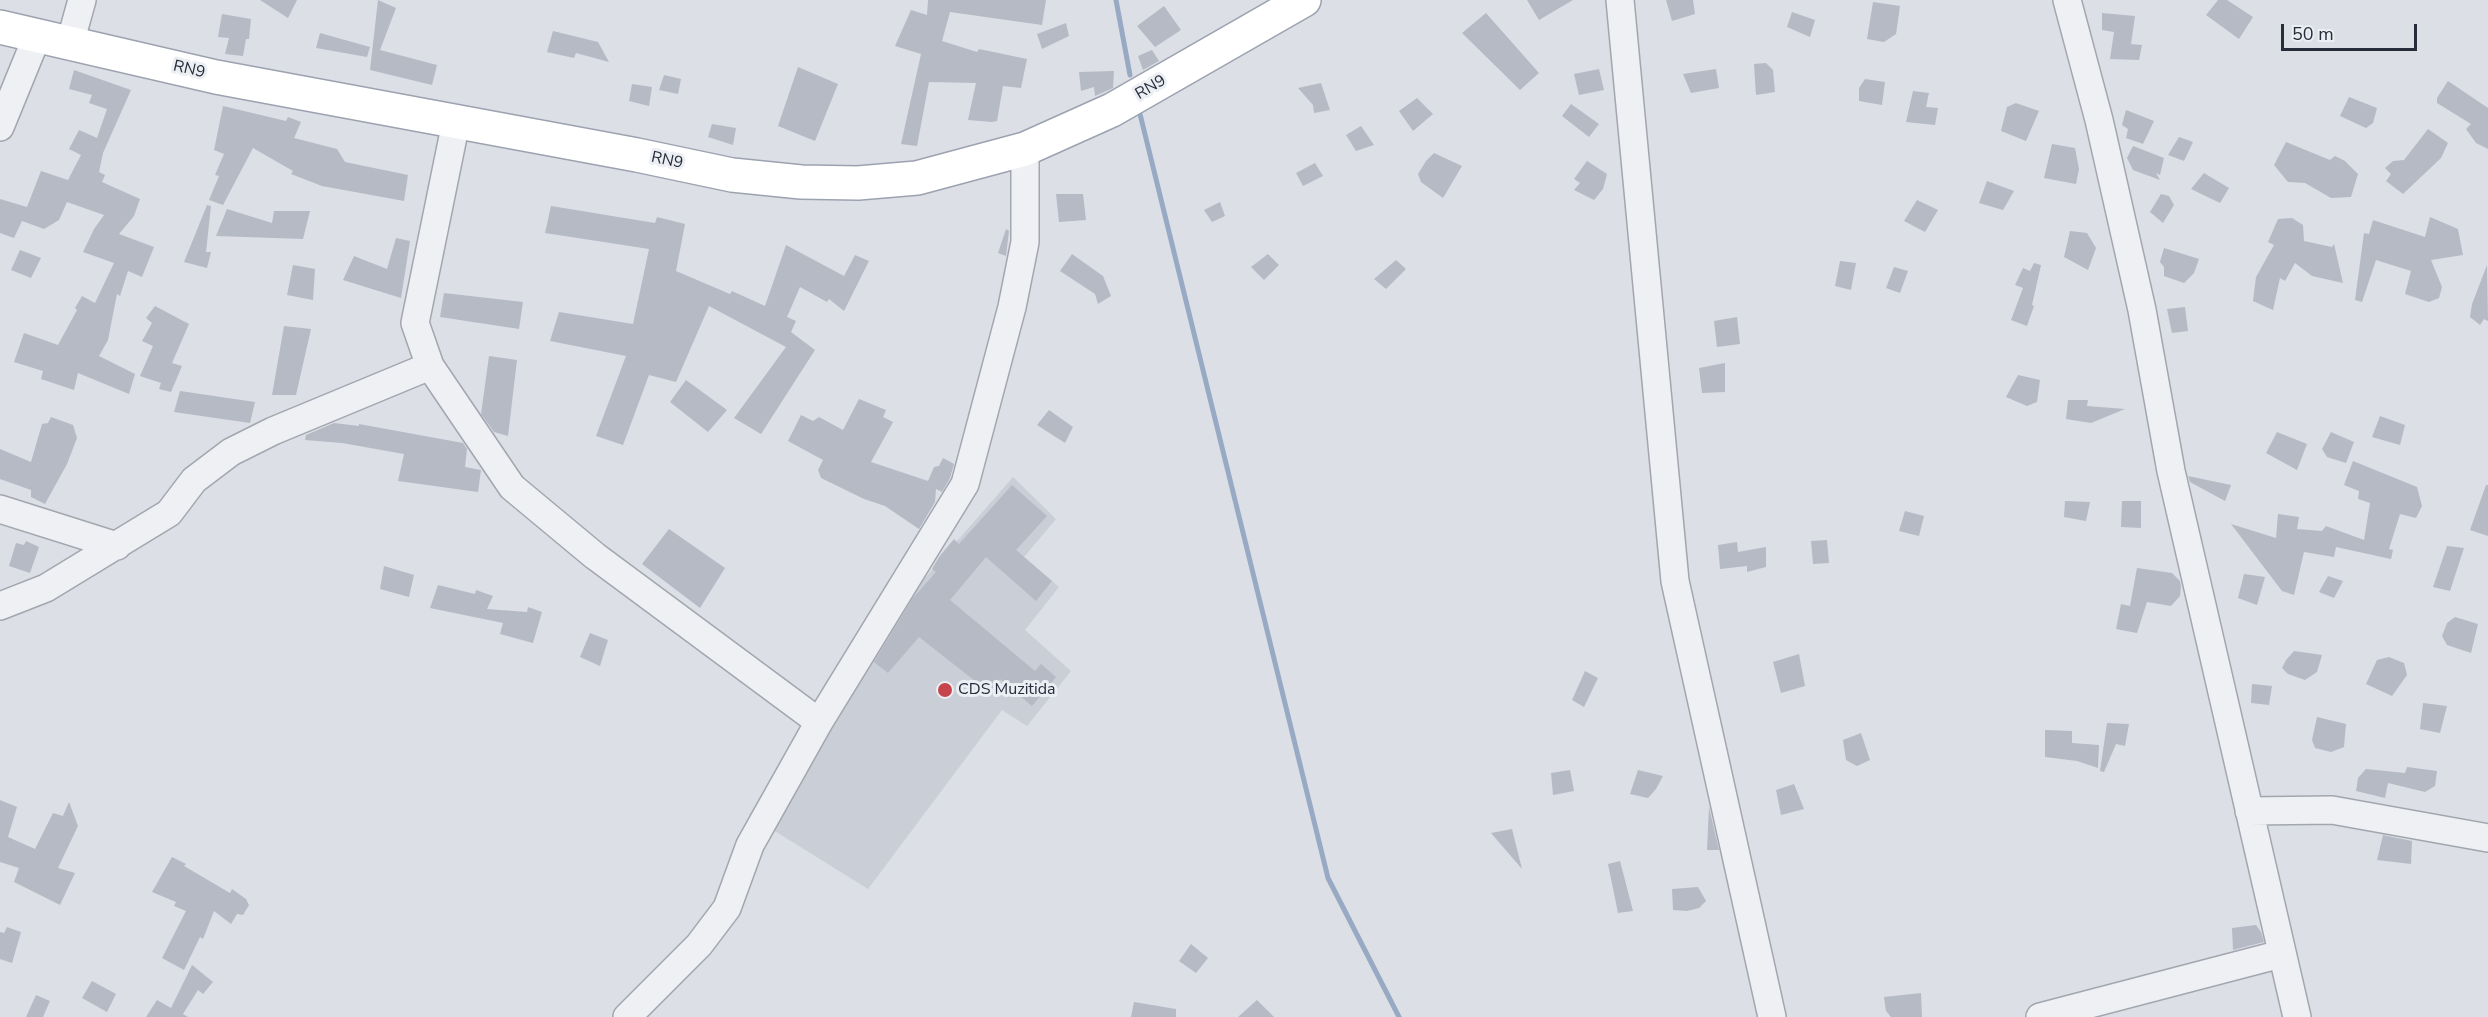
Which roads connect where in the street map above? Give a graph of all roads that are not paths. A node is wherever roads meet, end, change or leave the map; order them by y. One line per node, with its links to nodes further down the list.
1 (82, 0): 7 (street)
2 (1304, 0): 10 (main road, RN9)
3 (1620, 0): 20 (street)
4 (2067, 0): 16 (street)
5 (0, 27): 6 (main road, RN9)
6 (38, 34): 7 (main road, RN9); 9 (street)
7 (70, 43): 8 (main road, RN9)
8 (456, 122): 10 (main road, RN9); 11 (street)
9 (0, 127)
10 (1025, 149): 15 (street)
11 (430, 366): 13 (street); 15 (street)
12 (0, 509): 13 (street)
13 (117, 546): 14 (street)
14 (0, 606)
15 (819, 722): 19 (street)
16 (2249, 811): 17 (street); 18 (street)
17 (2488, 838)
18 (2281, 954): 21 (street); 22 (street)
19 (627, 1017)
20 (1772, 1017)
21 (2040, 1017)
22 (2297, 1017)

